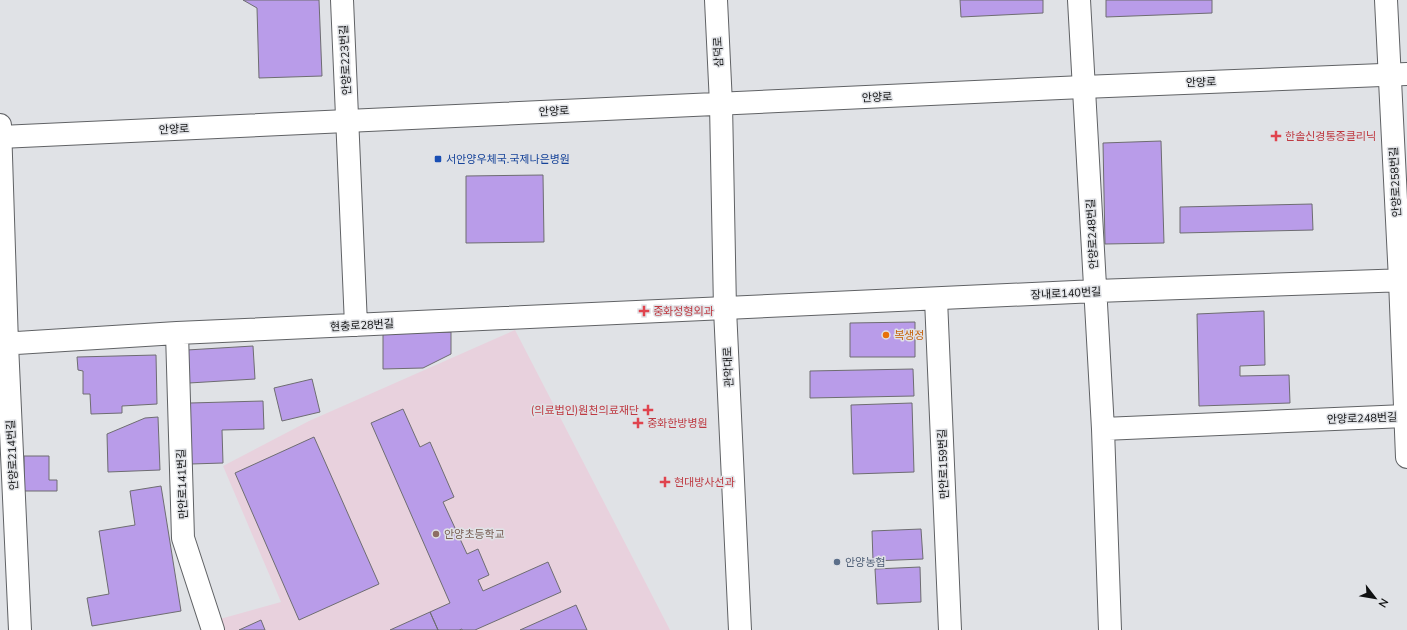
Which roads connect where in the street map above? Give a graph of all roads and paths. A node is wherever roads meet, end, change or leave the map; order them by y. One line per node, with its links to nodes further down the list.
1 (342, 0): 8 (street, 안양로223번길)
2 (716, 0): 7 (street, 삼덕로)
3 (1079, 0): 6 (street, 안양로248번길)
4 (1386, 0): 5 (street, 안양로258번길)
5 (1398, 74): 6 (street, 안양로); 11 (street, 안양로258번길)
6 (1083, 87): 7 (street, 안양로); 12 (street, 안양로248번길)
7 (721, 104): 8 (street, 안양로); 14 (street, 관악대로)
8 (348, 120): 10 (street, 안양로); 15 (street)
9 (0, 125): 10 (street, 안양로214번길)
10 (0, 137): 17 (street, 안양로214번길)
11 (1404, 280): 12 (street, 장내로140번길); 18 (street, 안양로258번길)
12 (1096, 291): 13 (street, 장내로140번길); 19 (street, 안양로248번길)
13 (936, 299): 14 (street, 장내로140번길); 25 (street, 만안로159번길)
14 (725, 309): 15 (street, 현충로28번길); 24 (street, 관악대로)
15 (356, 325): 16 (street, 현충로28번길)
16 (177, 333): 17 (street, 현충로28번길); 23 (street, 만안로141번길)
17 (3, 344): 21 (street, 안양로214번길)
18 (1405, 416): 19 (street, 안양로248번길); 20 (street, 안양로258번길)
19 (1103, 429): 26 (street, 안양로248번길)
20 (1407, 457)
21 (6, 478): 22 (street, 안양로214번길)
22 (20, 630)
23 (213, 630)
24 (740, 630)
25 (950, 630)
26 (1110, 630)

